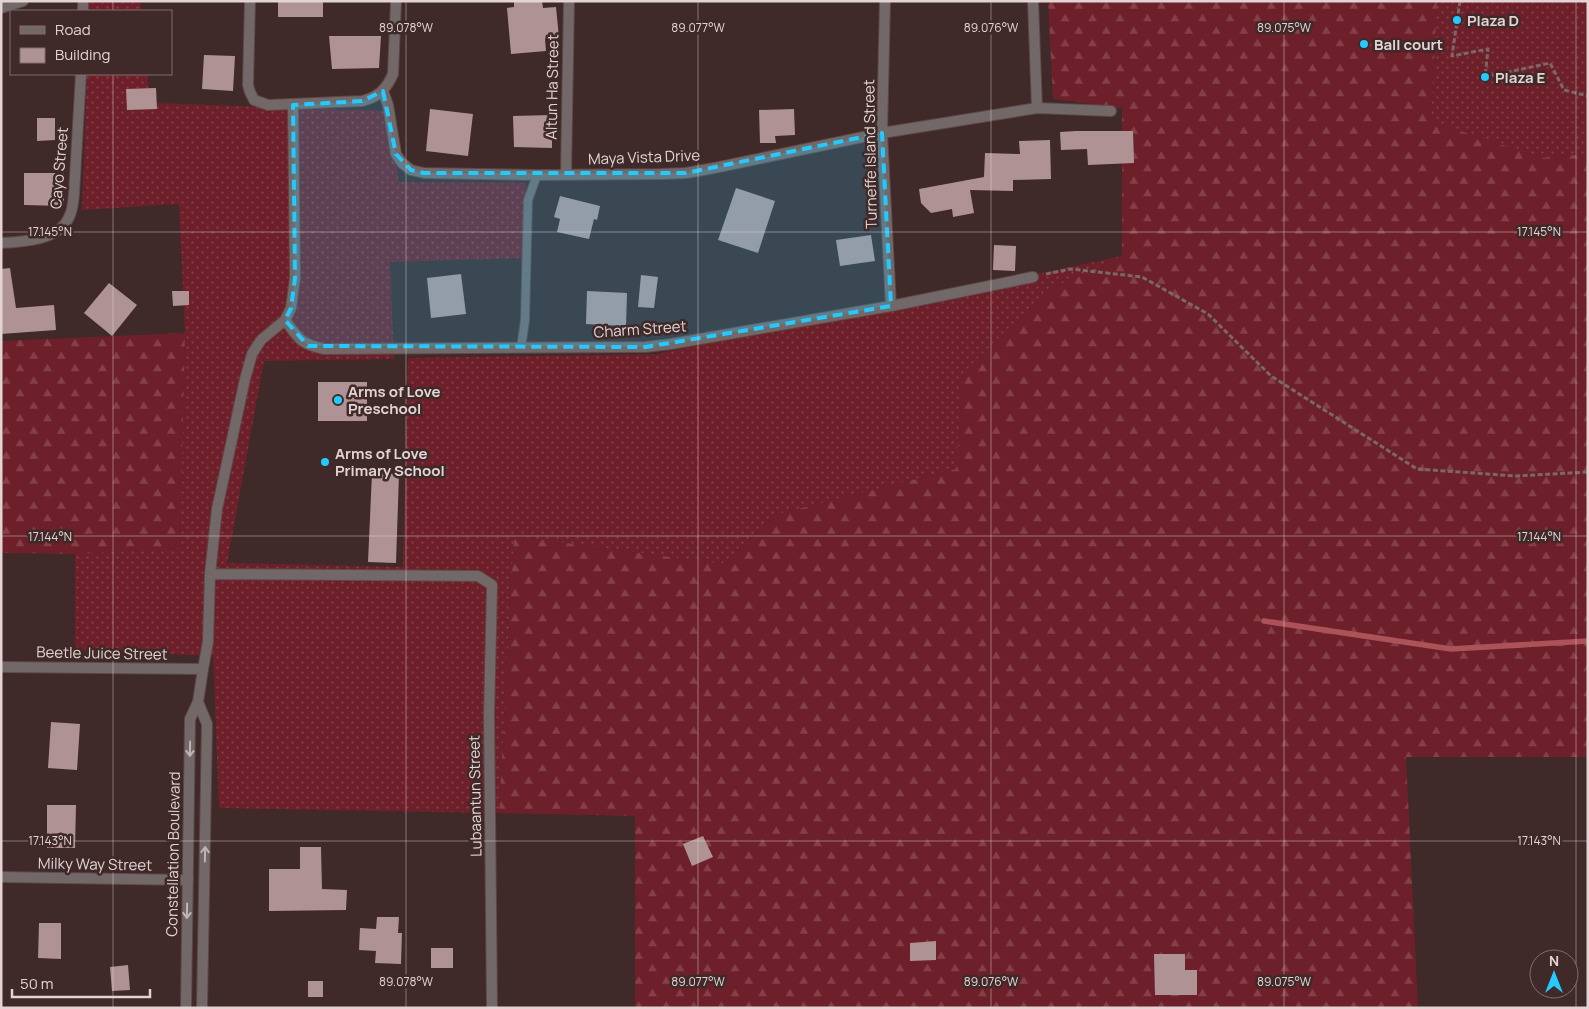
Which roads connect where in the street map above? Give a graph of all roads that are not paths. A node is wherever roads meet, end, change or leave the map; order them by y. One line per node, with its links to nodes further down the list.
1 (22, 1): 7 (street)
2 (250, 1): 10 (street)
3 (396, 1): 9 (street)
4 (569, 1): 14 (street, Altun Ha Street)
5 (885, 1): 13 (street, Turneffe Island Street)
6 (1034, 1): 11 (street)
7 (1, 8)
8 (81, 75): 16 (street, Cayo Street)
9 (383, 91): 10 (street); 15 (street, Maya Vista Drive)
10 (293, 105): 19 (street)
11 (1037, 108): 12 (street, Maya Vista Drive); 13 (street, Maya Vista Drive)
12 (1111, 111)
13 (882, 134): 14 (street, Maya Vista Drive); 18 (street, Turneffe Island Street)
14 (566, 174): 15 (street, Maya Vista Drive)
15 (537, 175): 20 (lane)
16 (1, 243)
17 (1033, 277): 18 (street, Charm Street)
18 (891, 306): 20 (street, Charm Street)
19 (285, 320): 20 (street, Charm Street); 21 (street, Constellation Boulevard)
20 (520, 348)
21 (210, 574): 23 (street, Constellation Boulevard); 29 (street, Lubaantun Street)
22 (1, 667): 23 (street, Beetle Juice Street)
23 (203, 669): 24 (street, Constellation Boulevard)
24 (198, 702): 26 (street, Constellation Boulevard, one-way to 26); 28 (street, Constellation Boulevard, one-way to 24)
25 (1, 877): 26 (street, Milky Way Street)
26 (188, 880): 27 (street, Constellation Boulevard, one-way to 27)
27 (186, 1008)
28 (202, 1008)
29 (492, 1008)

